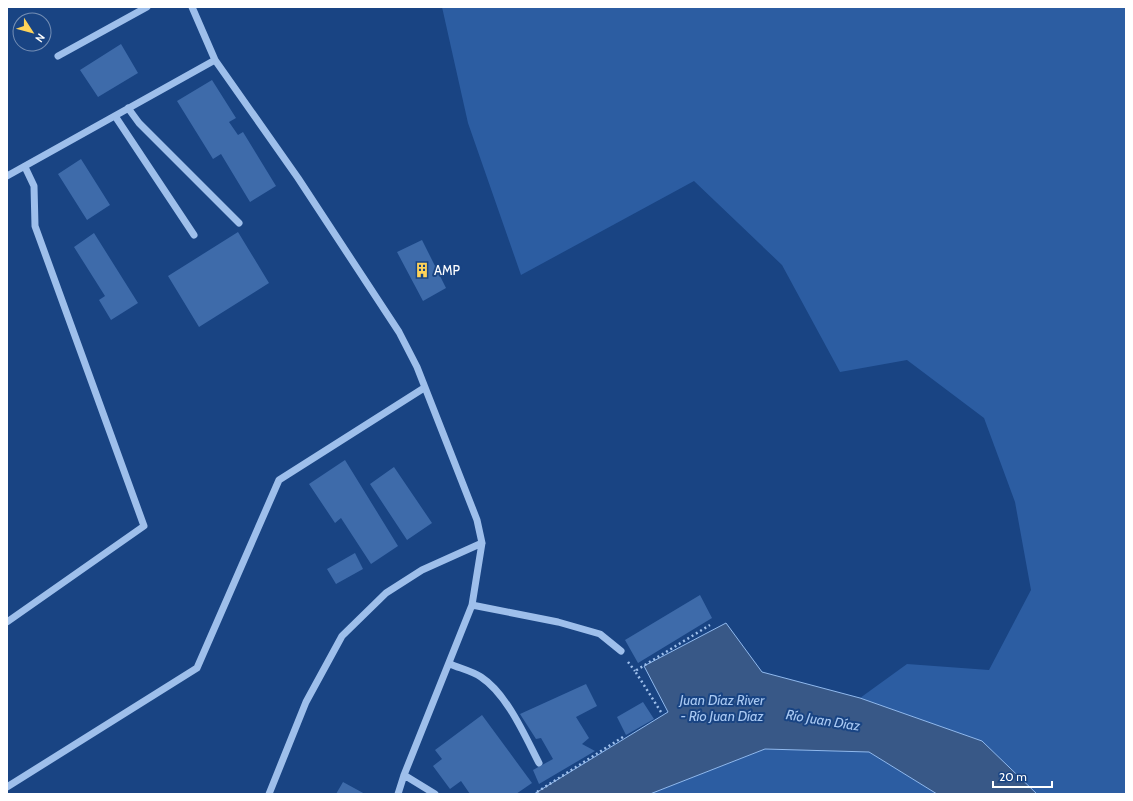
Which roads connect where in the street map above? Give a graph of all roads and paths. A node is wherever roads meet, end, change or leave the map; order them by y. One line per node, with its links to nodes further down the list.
1 (147, 7): 3 (lane)
2 (192, 7): 4 (lane)
3 (58, 56)
4 (214, 60): 5 (lane); 11 (lane)
5 (128, 108): 6 (lane); 9 (lane)
6 (115, 116): 7 (lane); 10 (lane)
7 (25, 166): 8 (lane); 14 (lane)
8 (7, 176)
9 (239, 223)
10 (194, 235)
11 (424, 388): 12 (lane); 22 (lane)
12 (482, 543): 13 (lane); 24 (lane)
13 (472, 605): 16 (lane); 17 (lane)
14 (7, 622)
15 (710, 625): 18 (path)
16 (622, 651)
17 (450, 664): 20 (lane); 21 (lane)
18 (661, 712)
19 (623, 737): 23 (path)
20 (539, 763)
21 (404, 775): 25 (lane); 26 (lane)
22 (7, 787)
23 (537, 792)
24 (269, 794)
25 (398, 794)
26 (435, 794)

